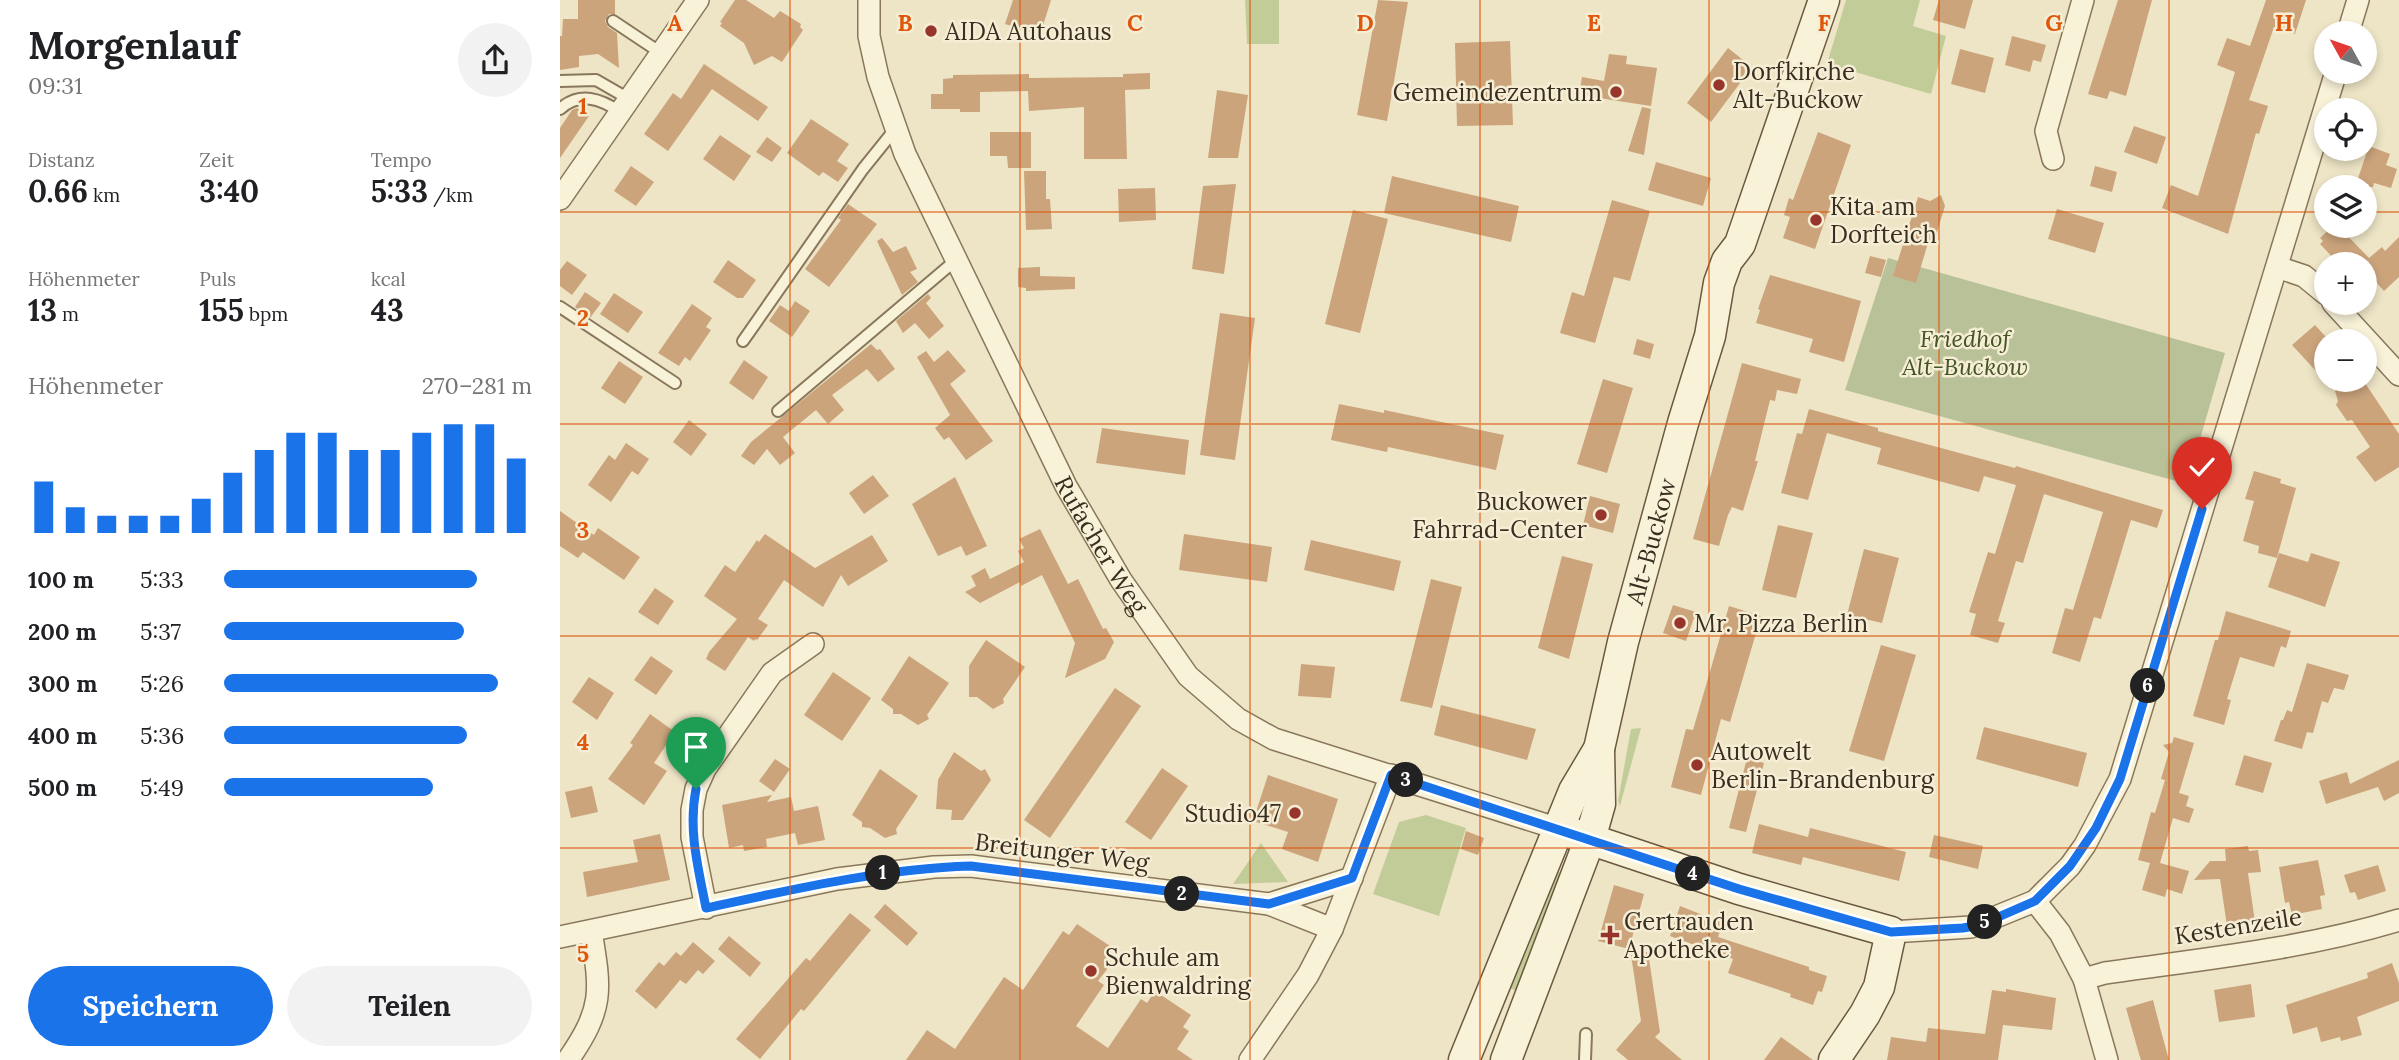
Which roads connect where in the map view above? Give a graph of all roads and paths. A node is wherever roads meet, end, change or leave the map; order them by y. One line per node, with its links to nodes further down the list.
1 (698, 0): 8 (street)
2 (869, 0): 13 (street, Rufacher Weg)
3 (1824, 0): 26 (main road, Alt-Buckow)
4 (2083, 0): 14 (street)
5 (2358, 0): 7 (street)
6 (613, 21): 8 (lane)
7 (2352, 21)
8 (661, 53): 11 (street)
9 (560, 81): 11 (lane)
10 (2332, 84): 17 (street)
11 (625, 106): 12 (lane); 15 (street)
12 (560, 109)
13 (896, 128): 16 (street, Rufacher Weg); 21 (lane)
14 (2053, 159)
15 (560, 200)
16 (956, 260): 24 (lane); 27 (street, Rufacher Weg)
17 (2277, 267): 18 (street); 31 (street)
18 (2314, 282)
19 (560, 307): 23 (lane)
20 (2344, 315): 22 (street)
21 (743, 341)
22 (2399, 375)
23 (675, 383)
24 (778, 411)
25 (813, 644): 33 (street)
26 (1599, 749): 28 (main road); 29 (main road)
27 (1391, 775): 28 (street, Rufacher Weg); 30 (street)
28 (1559, 829): 29 (main road, Rufacher Weg); 40 (main road)
29 (1590, 839): 37 (main road, Rufacher Weg); 40 (main road)
30 (1352, 878): 32 (street, Breitunger Weg); 35 (street)
31 (2035, 901): 37 (street); 39 (street)
32 (1269, 904): 33 (street, Breitunger Weg); 35 (street, Breitunger Weg)
33 (706, 908): 36 (street, Breitunger Weg)
34 (2399, 920): 39 (street, Kestenzeile)
35 (1332, 929): 43 (street)
36 (591, 931): 38 (street, Breitunger Weg); 42 (street)
37 (1891, 932): 47 (main road)
38 (560, 937)
39 (2084, 979): 48 (street)
40 (1507, 1003): 44 (main road); 45 (main road)
41 (1586, 1034): 46 (lane)
42 (568, 1060)
43 (1250, 1060)
44 (1464, 1060)
45 (1506, 1060)
46 (1585, 1060)
47 (1834, 1060)
48 (2106, 1060)

